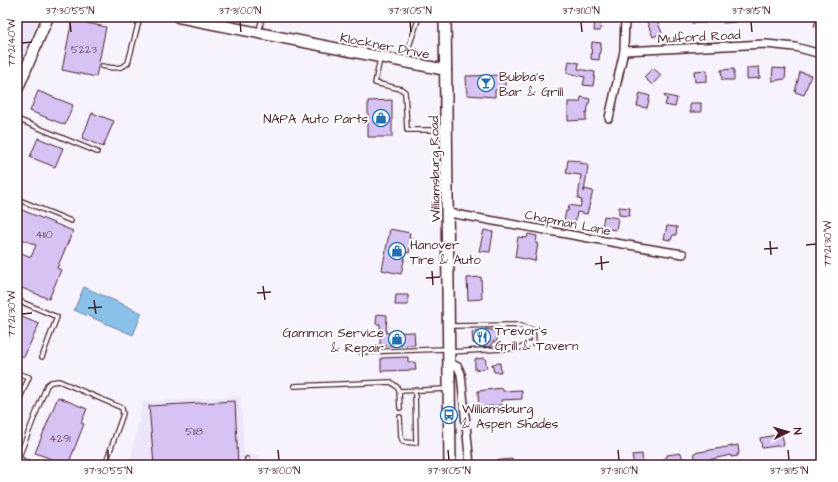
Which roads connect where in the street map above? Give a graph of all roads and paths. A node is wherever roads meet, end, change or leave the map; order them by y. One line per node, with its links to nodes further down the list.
1 (48, 17): 15 (street)
2 (140, 17): 13 (lane)
3 (178, 17): 8 (street, Klockner Drive)
4 (262, 17): 8 (lane)
5 (419, 17): 12 (lane)
6 (445, 17): 14 (main road, Williamsburg Road)
7 (625, 17): 9 (street)
8 (259, 33): 11 (street, Klockner Drive)
9 (624, 51): 10 (street, Mulford Road); 16 (street)
10 (821, 54)
11 (380, 58): 12 (street, Klockner Drive); 18 (lane)
12 (404, 62): 14 (street, Klockner Drive)
13 (102, 66)
14 (446, 70): 18 (main road, Williamsburg Road)
15 (17, 90)
16 (609, 118)
17 (17, 119): 19 (lane)
18 (447, 130): 21 (main road, Williamsburg Road)
19 (97, 152)
20 (17, 199): 22 (lane)
21 (448, 214): 23 (street, Chapman Lane); 25 (main road, Williamsburg Road)
22 (71, 221)
23 (683, 254)
24 (17, 300): 28 (lane)
25 (449, 326): 27 (main road, Williamsburg Road); 27 (lane)
26 (362, 352): 27 (lane)
27 (450, 355): 31 (main road, Williamsburg Road); 42 (street)
28 (42, 357)
29 (17, 373): 34 (lane)
30 (294, 386): 33 (lane)
31 (450, 388): 32 (lane); 41 (main road, Williamsburg Road)
32 (415, 390): 33 (lane); 36 (lane)
33 (399, 391): 35 (lane)
34 (17, 405)
35 (400, 408)
36 (400, 418)
37 (247, 459): 40 (lane)
38 (32, 465): 39 (lane)
39 (105, 465)
40 (248, 465)
41 (450, 465)
42 (470, 465)

